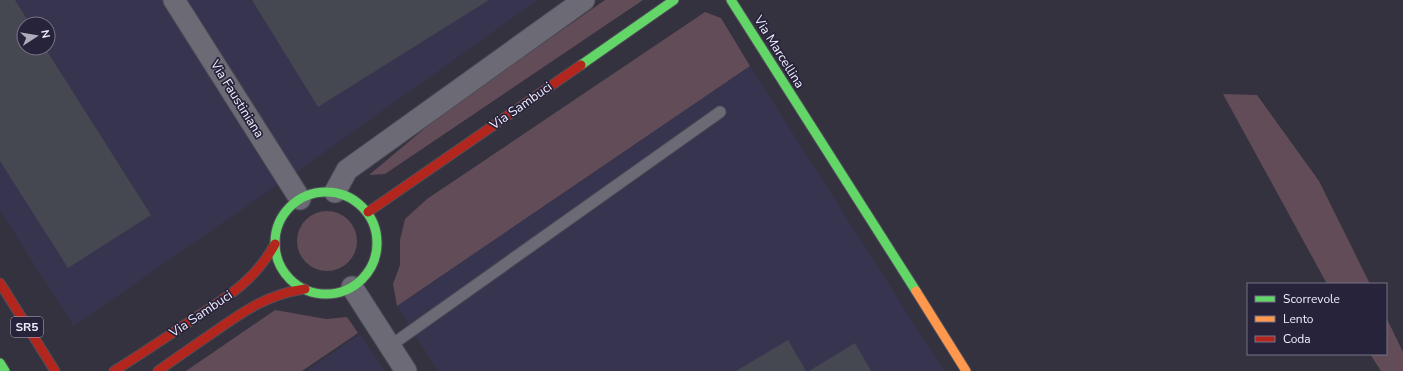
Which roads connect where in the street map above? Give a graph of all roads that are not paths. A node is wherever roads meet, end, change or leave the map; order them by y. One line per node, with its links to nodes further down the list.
1 (174, 0): 7 (street, Via Faustiniana)
2 (584, 0): 6 (street)
3 (674, 0): 8 (street, Via Sambuci)
4 (731, 0): 20 (street, Via Marcellina)
5 (720, 112): 13 (lane)
6 (335, 192): 7 (street); 8 (street)
7 (300, 199): 9 (street)
8 (368, 212): 11 (street)
9 (275, 244): 12 (street); 17 (street, Via Sambuci)
10 (0, 283): 16 (street, SR5)
11 (352, 287): 12 (street); 13 (street)
12 (305, 290): 18 (street, Via Sambuci)
13 (390, 346): 19 (street)
14 (0, 363): 15 (street)
15 (5, 371)
16 (55, 371)
17 (114, 371)
18 (158, 371)
19 (406, 371)
20 (966, 371)

